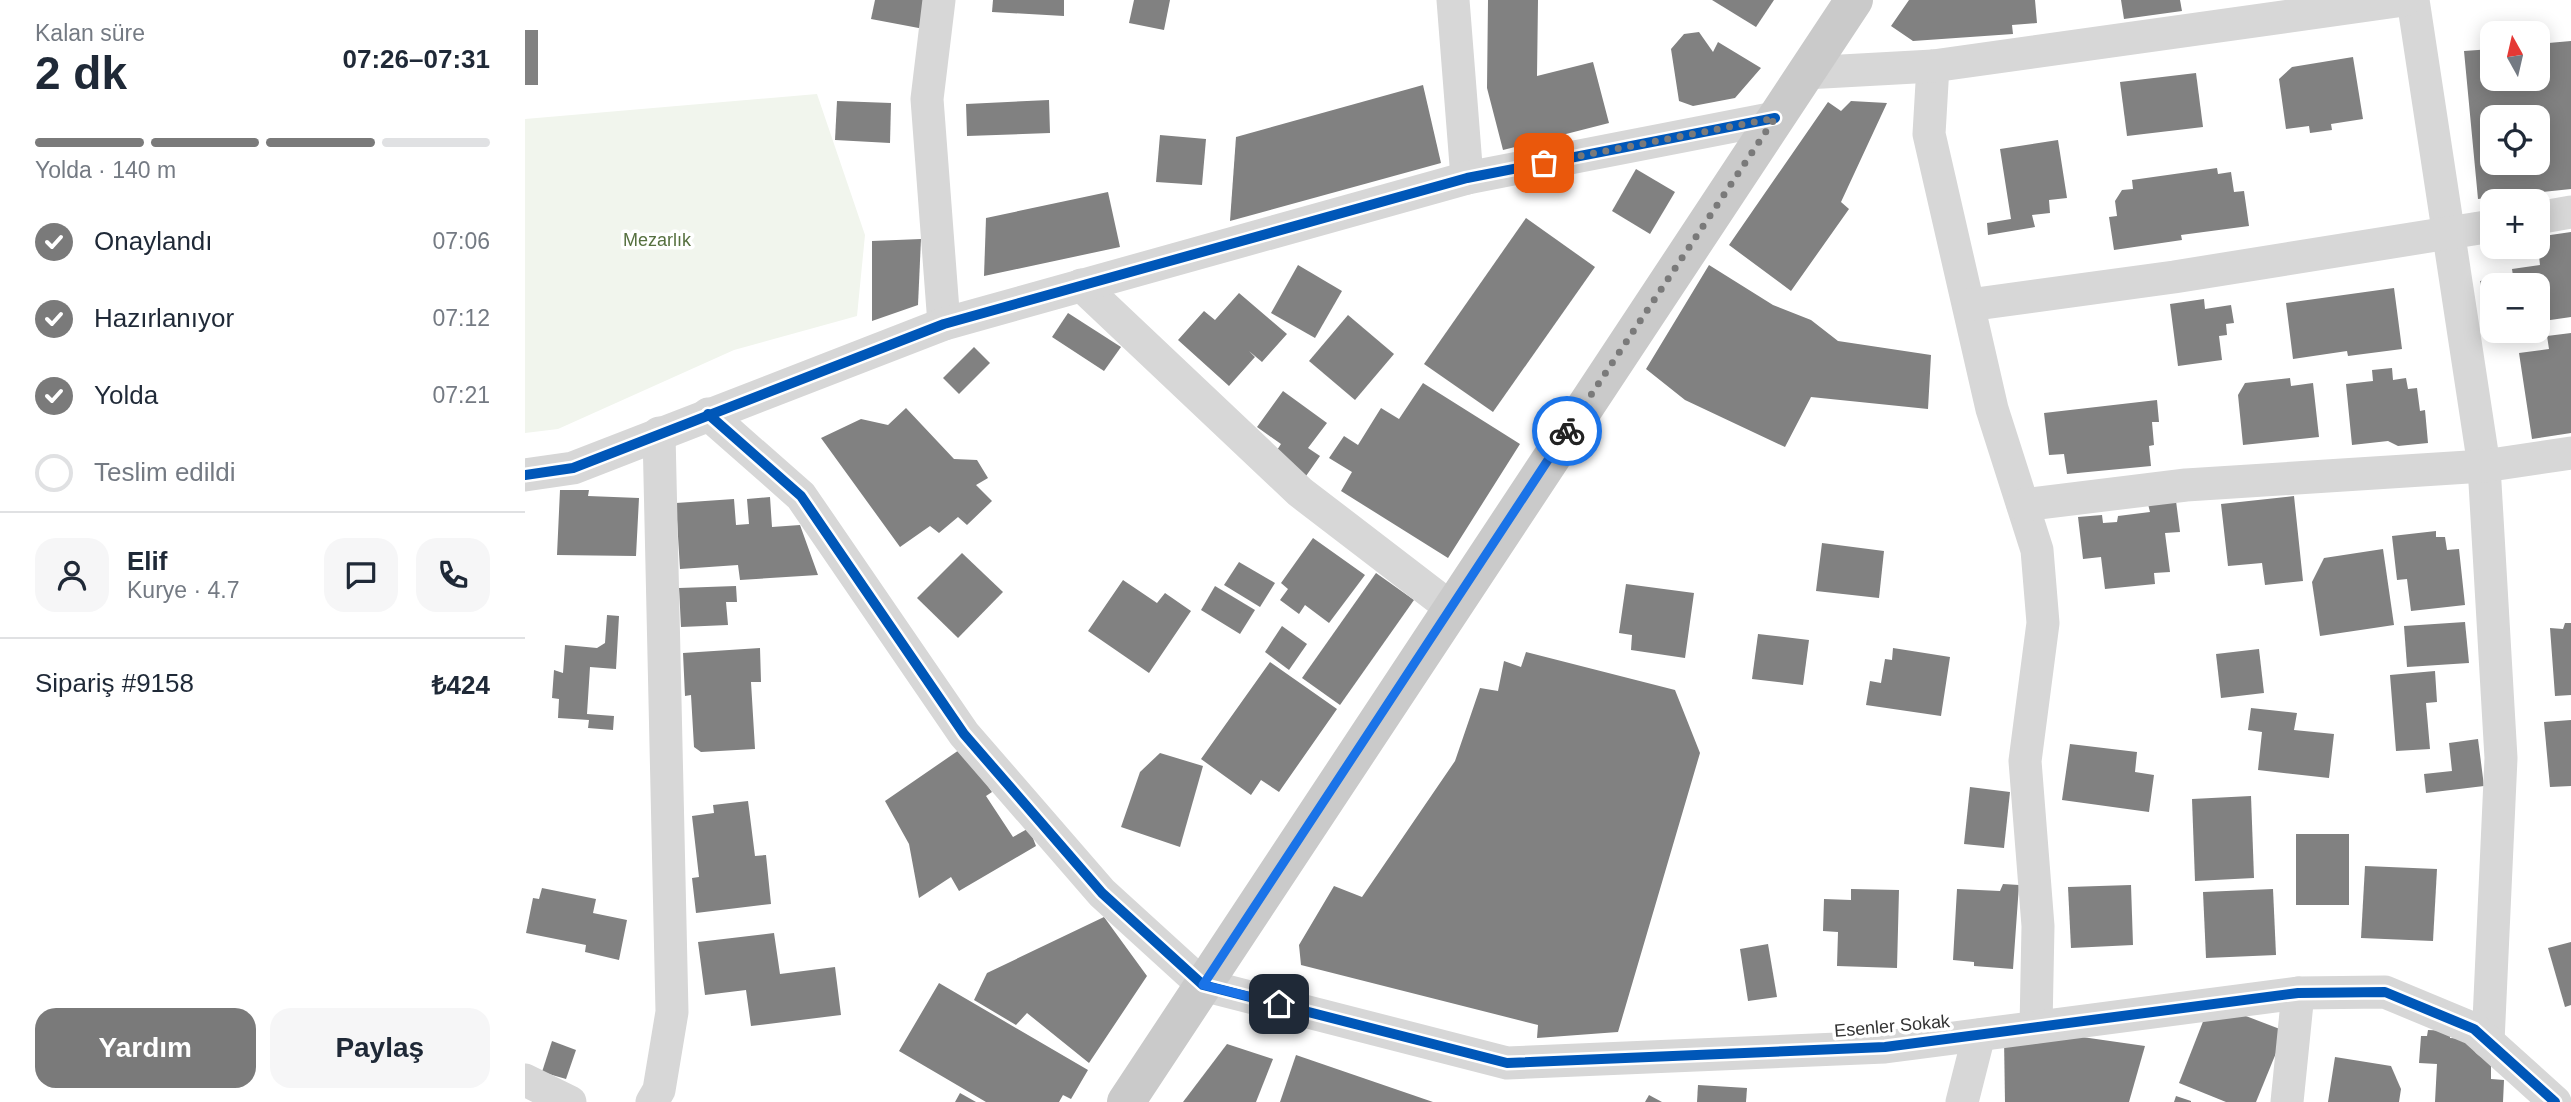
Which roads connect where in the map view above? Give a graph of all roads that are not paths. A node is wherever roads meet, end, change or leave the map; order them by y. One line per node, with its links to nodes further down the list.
1 (939, 0): 16 (street)
2 (1453, 0): 9 (street)
3 (1854, 0): 7 (main road)
4 (2404, 0): 6 (street)
5 (2413, 0): 13 (street)
6 (1933, 66): 7 (street); 15 (street)
7 (1805, 73): 8 (main road)
8 (1775, 118): 9 (street); 23 (main road)
9 (1467, 178): 14 (street)
10 (2571, 212): 11 (street)
11 (2550, 216)
12 (2480, 228): 13 (street)
13 (2447, 234): 15 (street); 20 (street)
14 (1081, 285): 16 (street); 23 (street)
15 (1969, 305): 22 (street)
16 (944, 324): 17 (street)
17 (708, 414): 18 (street); 24 (street)
18 (659, 433): 21 (street); 31 (street)
19 (2571, 453): 20 (street)
20 (2484, 466): 22 (street); 28 (street)
21 (525, 475)
22 (2023, 505): 26 (street)
23 (1450, 607): 24 (main road)
24 (1203, 985): 27 (street, Esenler Sokak); 32 (main road)
25 (2298, 993): 26 (street, Esenler Sokak); 28 (street, Esenler Sokak); 34 (street)
26 (2036, 1027): 27 (street, Esenler Sokak)
27 (1979, 1035): 33 (street)
28 (2488, 1042): 35 (street, Esenler Sokak)
29 (525, 1080): 30 (street)
30 (570, 1102)
31 (652, 1102)
32 (1126, 1102)
33 (1962, 1102)
34 (2287, 1102)
35 (2555, 1102)

